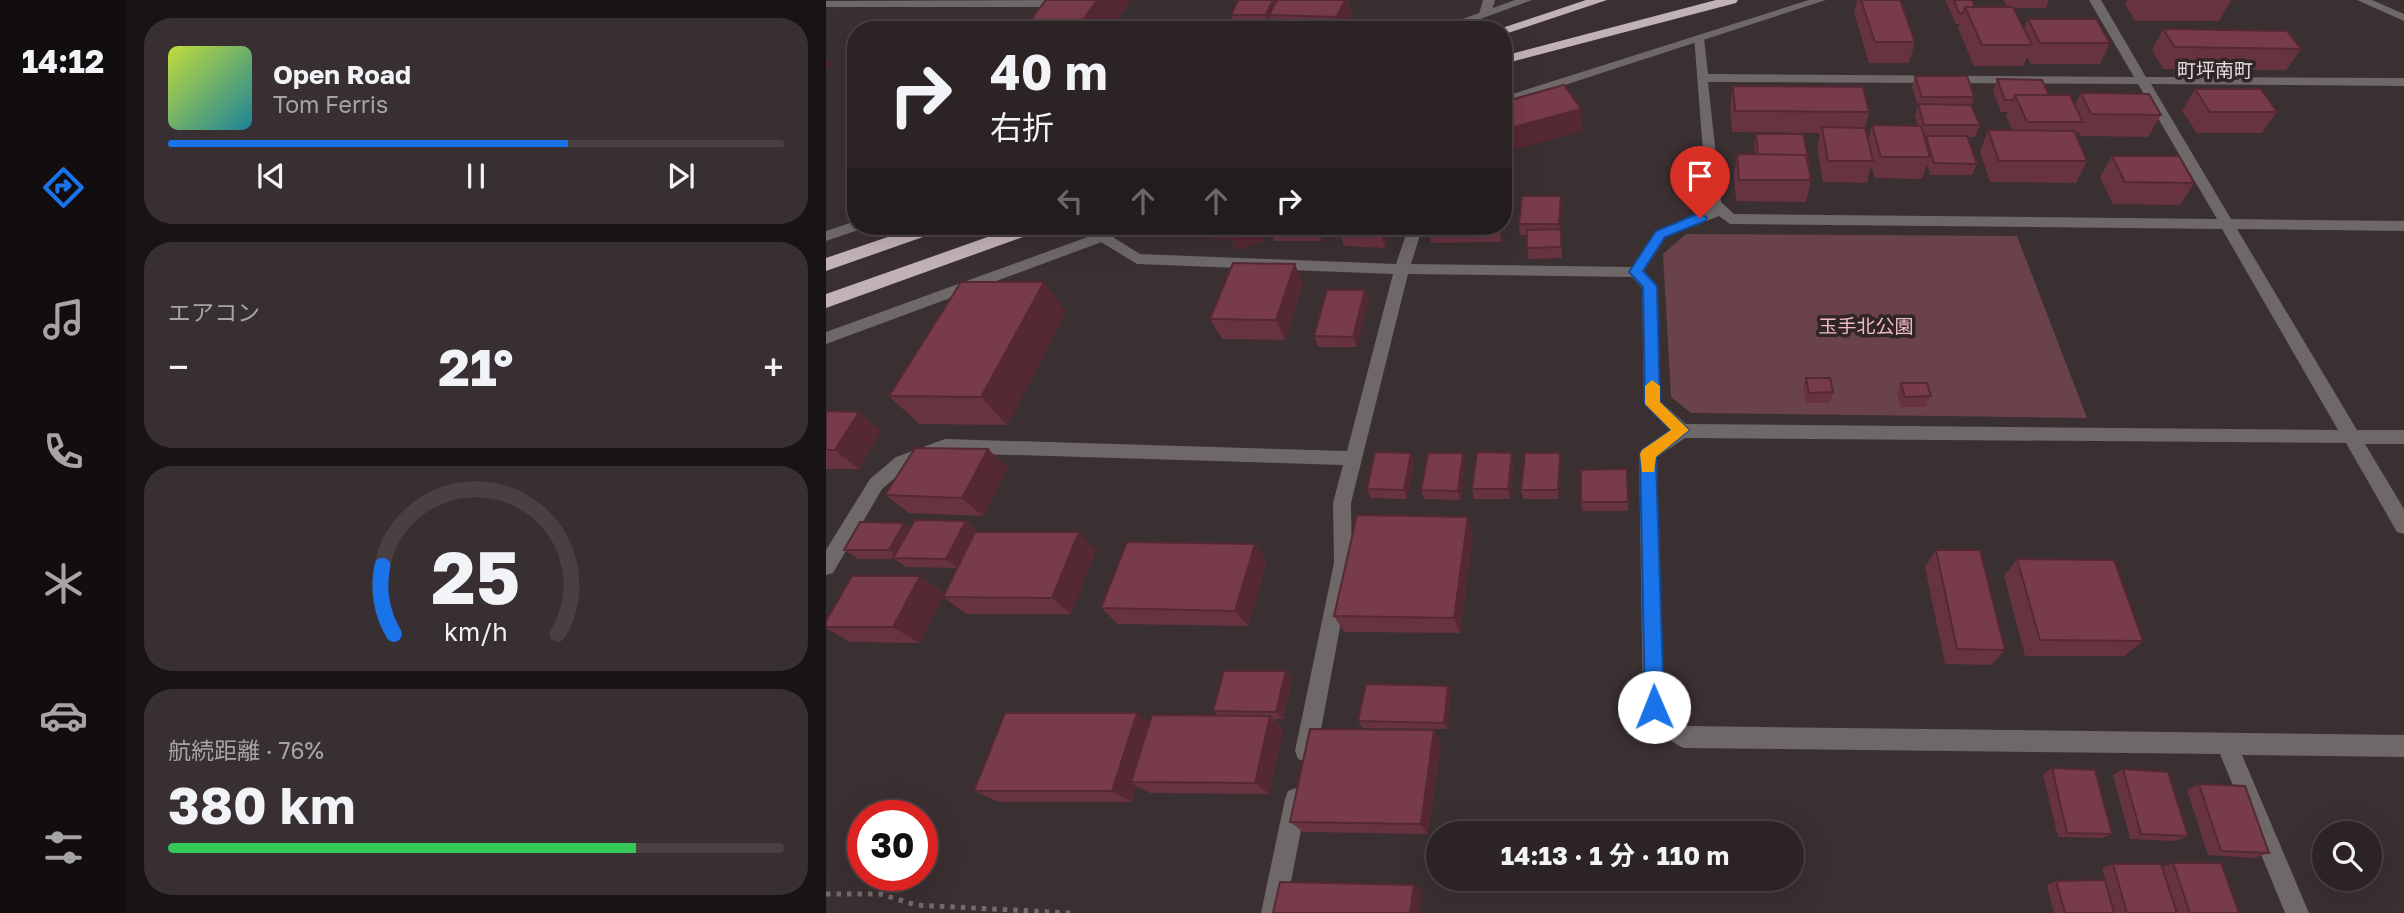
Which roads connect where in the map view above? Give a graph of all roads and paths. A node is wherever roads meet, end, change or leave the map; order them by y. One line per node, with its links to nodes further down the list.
1 (1066, 0): 11 (street)
2 (1489, 0): 12 (street)
3 (1526, 0): 12 (street)
4 (1573, 0): 15 (highway)
5 (1600, 0): 16 (highway)
6 (1686, 0): 18 (highway)
7 (1731, 0): 19 (highway)
8 (1820, 0): 17 (street)
9 (2095, 0): 21 (street)
10 (2363, 0): 13 (street)
11 (826, 4)
12 (1485, 14): 14 (street)
13 (2404, 18)
14 (1464, 21)
15 (1512, 25)
16 (1512, 27)
17 (1698, 38): 20 (street); 23 (street)
18 (1512, 57)
19 (1512, 58)
20 (1704, 78): 21 (street); 24 (street)
21 (2144, 80): 22 (street); 25 (street)
22 (2404, 82)
23 (1512, 98)
24 (1720, 210): 25 (street); 36 (street)
25 (2228, 224): 26 (street); 40 (street)
26 (2404, 226)
27 (847, 229): 32 (street)
28 (911, 235): 34 (highway)
29 (1012, 235): 37 (highway)
30 (1104, 235): 33 (street)
31 (1413, 235): 35 (street)
32 (826, 236)
33 (1101, 236): 35 (street); 38 (street)
34 (826, 265)
35 (1402, 269): 36 (street); 42 (street)
36 (1636, 272): 39 (street)
37 (826, 301)
38 (826, 338)
39 (1682, 430): 40 (street); 45 (street)
40 (2351, 436): 41 (street); 43 (street)
41 (2404, 437)
42 (1353, 458): 44 (street); 49 (street)
43 (2404, 526)
44 (826, 567)
45 (2227, 744): 46 (street); 50 (street)
46 (2404, 746)
47 (826, 894): 48 (path)
48 (1070, 913)
49 (1273, 913)
50 (2297, 913)

